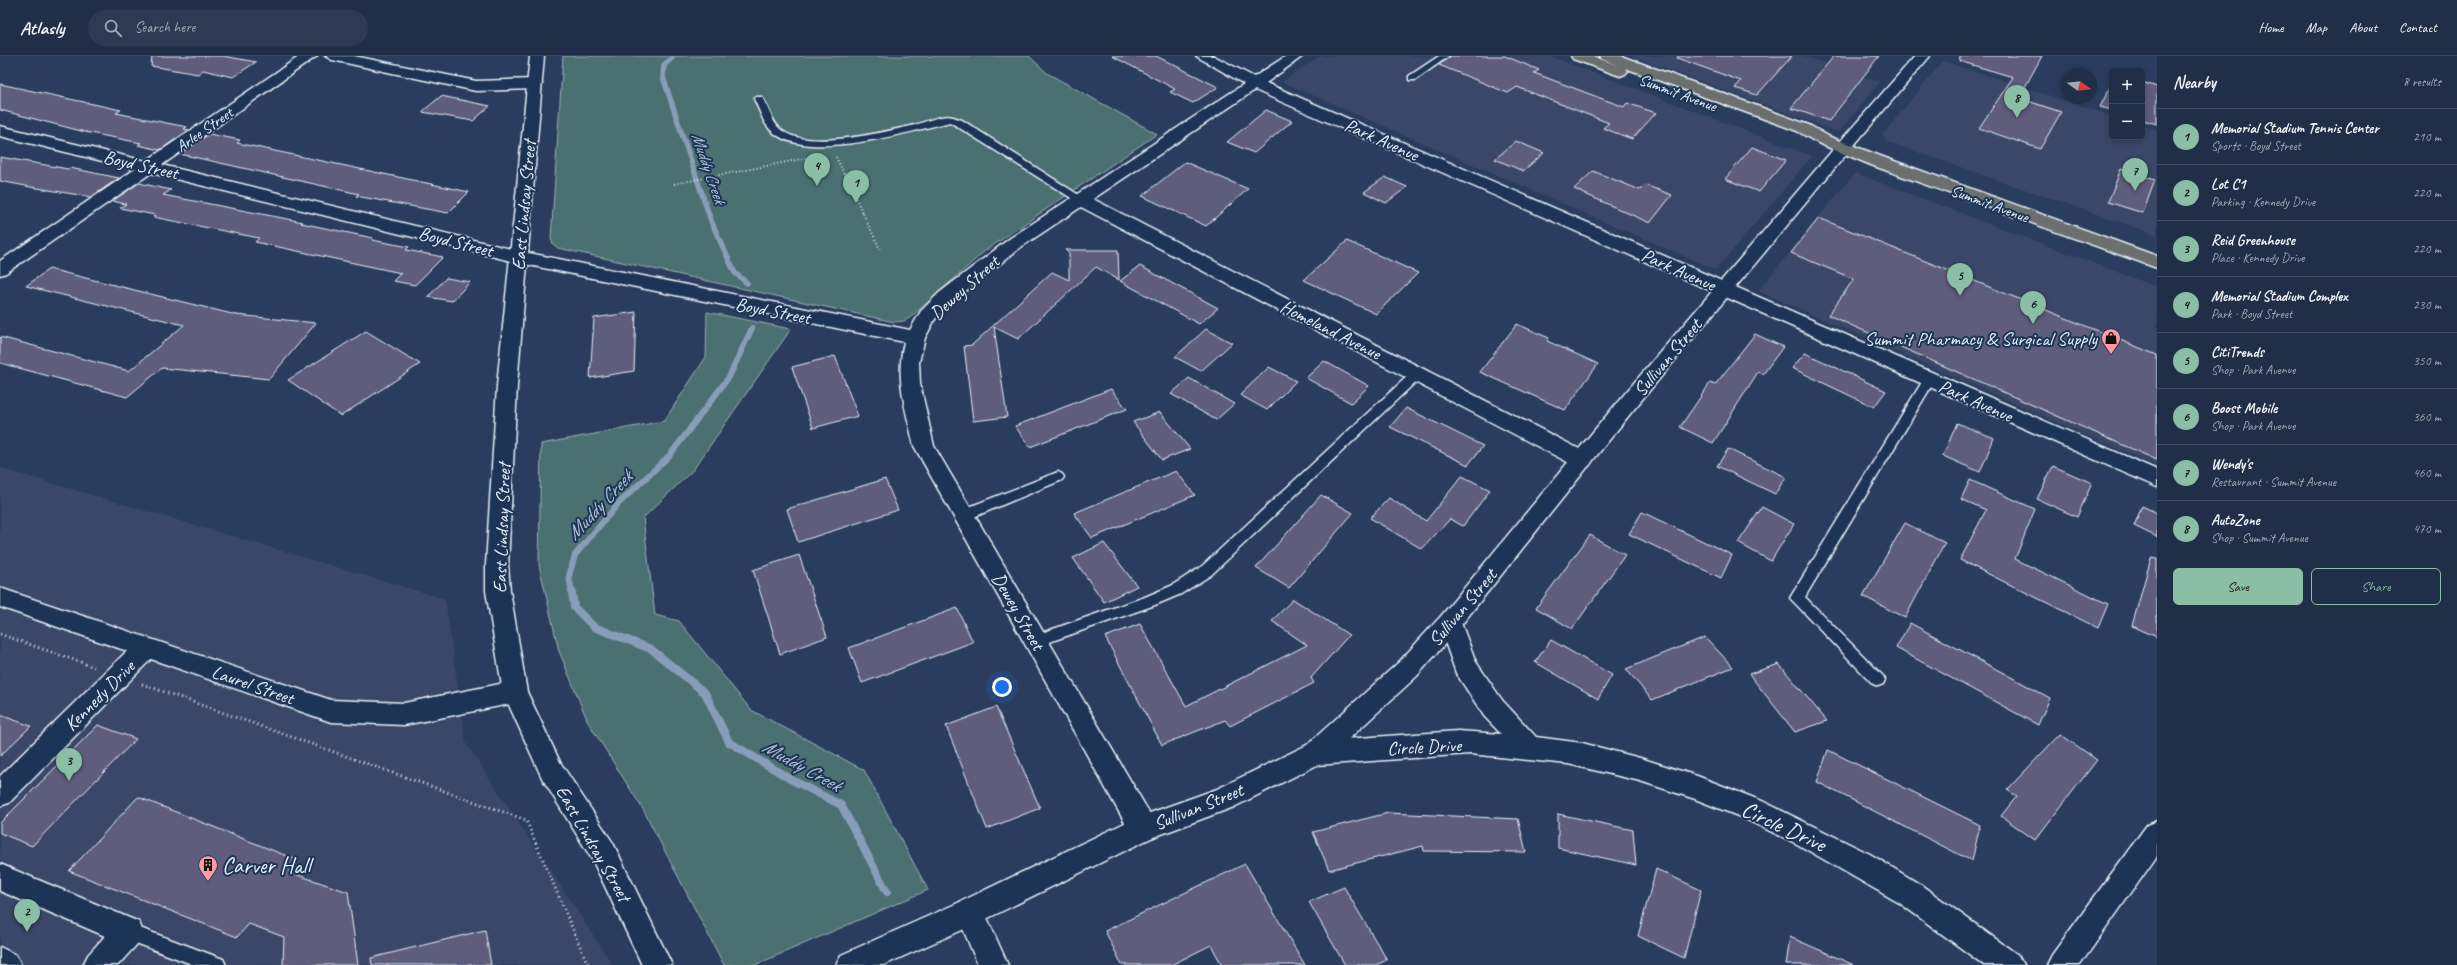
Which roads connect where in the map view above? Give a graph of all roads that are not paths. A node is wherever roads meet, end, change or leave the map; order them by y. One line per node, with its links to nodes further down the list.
1 (310, 56): 16 (street, Arlee Street)
2 (332, 56): 11 (street)
3 (537, 56): 11 (street, East Lindsay Street)
4 (1203, 56): 12 (street, Park Avenue)
5 (1296, 56): 12 (street, Dewey Street)
6 (1445, 56): 10 (lane)
7 (1578, 56): 15 (main road, Summit Avenue)
8 (1607, 56): 15 (main road, Summit Avenue)
9 (1923, 56): 15 (street, Sullivan Street)
10 (1412, 78)
11 (534, 84): 18 (street, East Lindsay Street)
12 (1255, 84): 17 (street, Dewey Street); 21 (street, Park Avenue)
13 (758, 99): 17 (lane)
14 (0, 131): 16 (street, Boyd Street)
15 (1833, 144): 19 (main road, Summit Avenue); 21 (street, Sullivan Street)
16 (150, 166): 18 (street, Boyd Street); 20 (street, Arlee Street)
17 (1080, 199): 22 (street, Dewey Street); 23 (street, Homeland Avenue)
18 (519, 257): 22 (street, Boyd Street); 34 (street, East Lindsay Street)
19 (2157, 262)
20 (0, 269)
21 (1725, 289): 24 (street, Park Avenue); 25 (street, Sullivan Street)
22 (915, 338): 28 (street, Dewey Street)
23 (1417, 374): 25 (street, Homeland Avenue); 31 (lane)
24 (1929, 380): 27 (street, Park Avenue); 33 (lane)
25 (1582, 460): 30 (street, Sullivan Street)
26 (1058, 477): 28 (lane)
27 (2157, 480)
28 (964, 515): 31 (street, Dewey Street)
29 (0, 597): 32 (street, Laurel Street)
30 (1450, 622): 35 (street); 36 (street, Sullivan Street)
31 (1035, 640): 38 (street, Dewey Street)
32 (147, 647): 34 (street, Laurel Street); 37 (street, Kennedy Drive)
33 (1878, 680)
34 (515, 692): 47 (street, East Lindsay Street)
35 (1531, 749): 36 (street, Circle Drive); 50 (street, Circle Drive)
36 (1316, 752): 38 (street, Sullivan Street)
37 (0, 794)
38 (1143, 828): 41 (street, Sullivan Street)
39 (2157, 834): 51 (street)
40 (0, 877): 42 (street)
41 (970, 912): 48 (street, Sullivan Street); 49 (street)
42 (129, 932): 45 (street); 46 (lane)
43 (0, 962): 44 (street)
44 (6, 965)
45 (98, 965)
46 (216, 965)
47 (657, 965)
48 (851, 965)
49 (993, 965)
50 (2008, 965)
51 (2062, 965)

